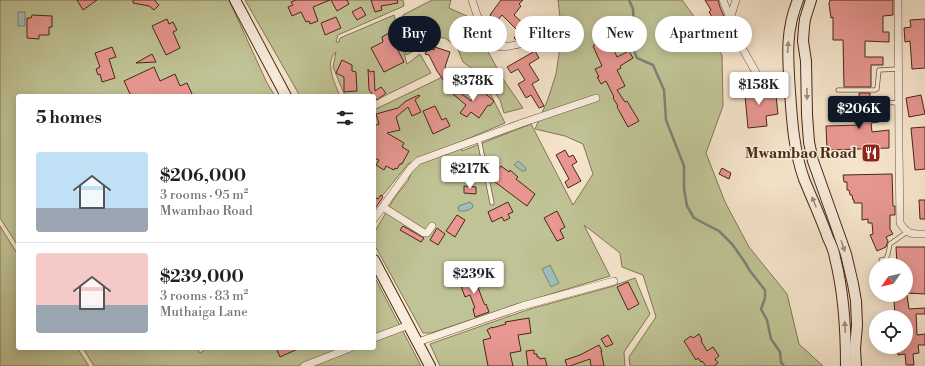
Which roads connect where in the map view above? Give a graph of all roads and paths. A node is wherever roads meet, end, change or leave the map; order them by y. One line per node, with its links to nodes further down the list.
1 (235, 0): 15 (main road)
2 (472, 0): 10 (street)
3 (723, 0): 8 (street)
4 (736, 0): 9 (street)
5 (798, 0): 35 (main road, one-way to 5)
6 (811, 0): 36 (main road, one-way to 36)
7 (898, 0): 12 (street)
8 (729, 16)
9 (731, 16)
10 (515, 45)
11 (744, 52): 13 (street)
12 (898, 69): 14 (lane); 18 (street)
13 (762, 83)
14 (838, 90)
15 (285, 94)
16 (596, 98): 19 (street)
17 (874, 100): 18 (lane)
18 (898, 103): 24 (street)
19 (479, 139): 20 (lane); 21 (street)
20 (492, 203)
21 (383, 207): 22 (street); 23 (street)
22 (376, 216)
23 (432, 226)
24 (907, 232): 25 (street); 26 (lane)
25 (925, 234)
26 (886, 258)
27 (376, 264): 29 (main road)
28 (614, 281): 31 (street)
29 (409, 325): 30 (street); 31 (main road)
30 (376, 337)
31 (418, 342): 34 (main road)
32 (345, 350): 33 (street)
33 (304, 366)
34 (430, 366)
35 (846, 366)
36 (856, 366)

